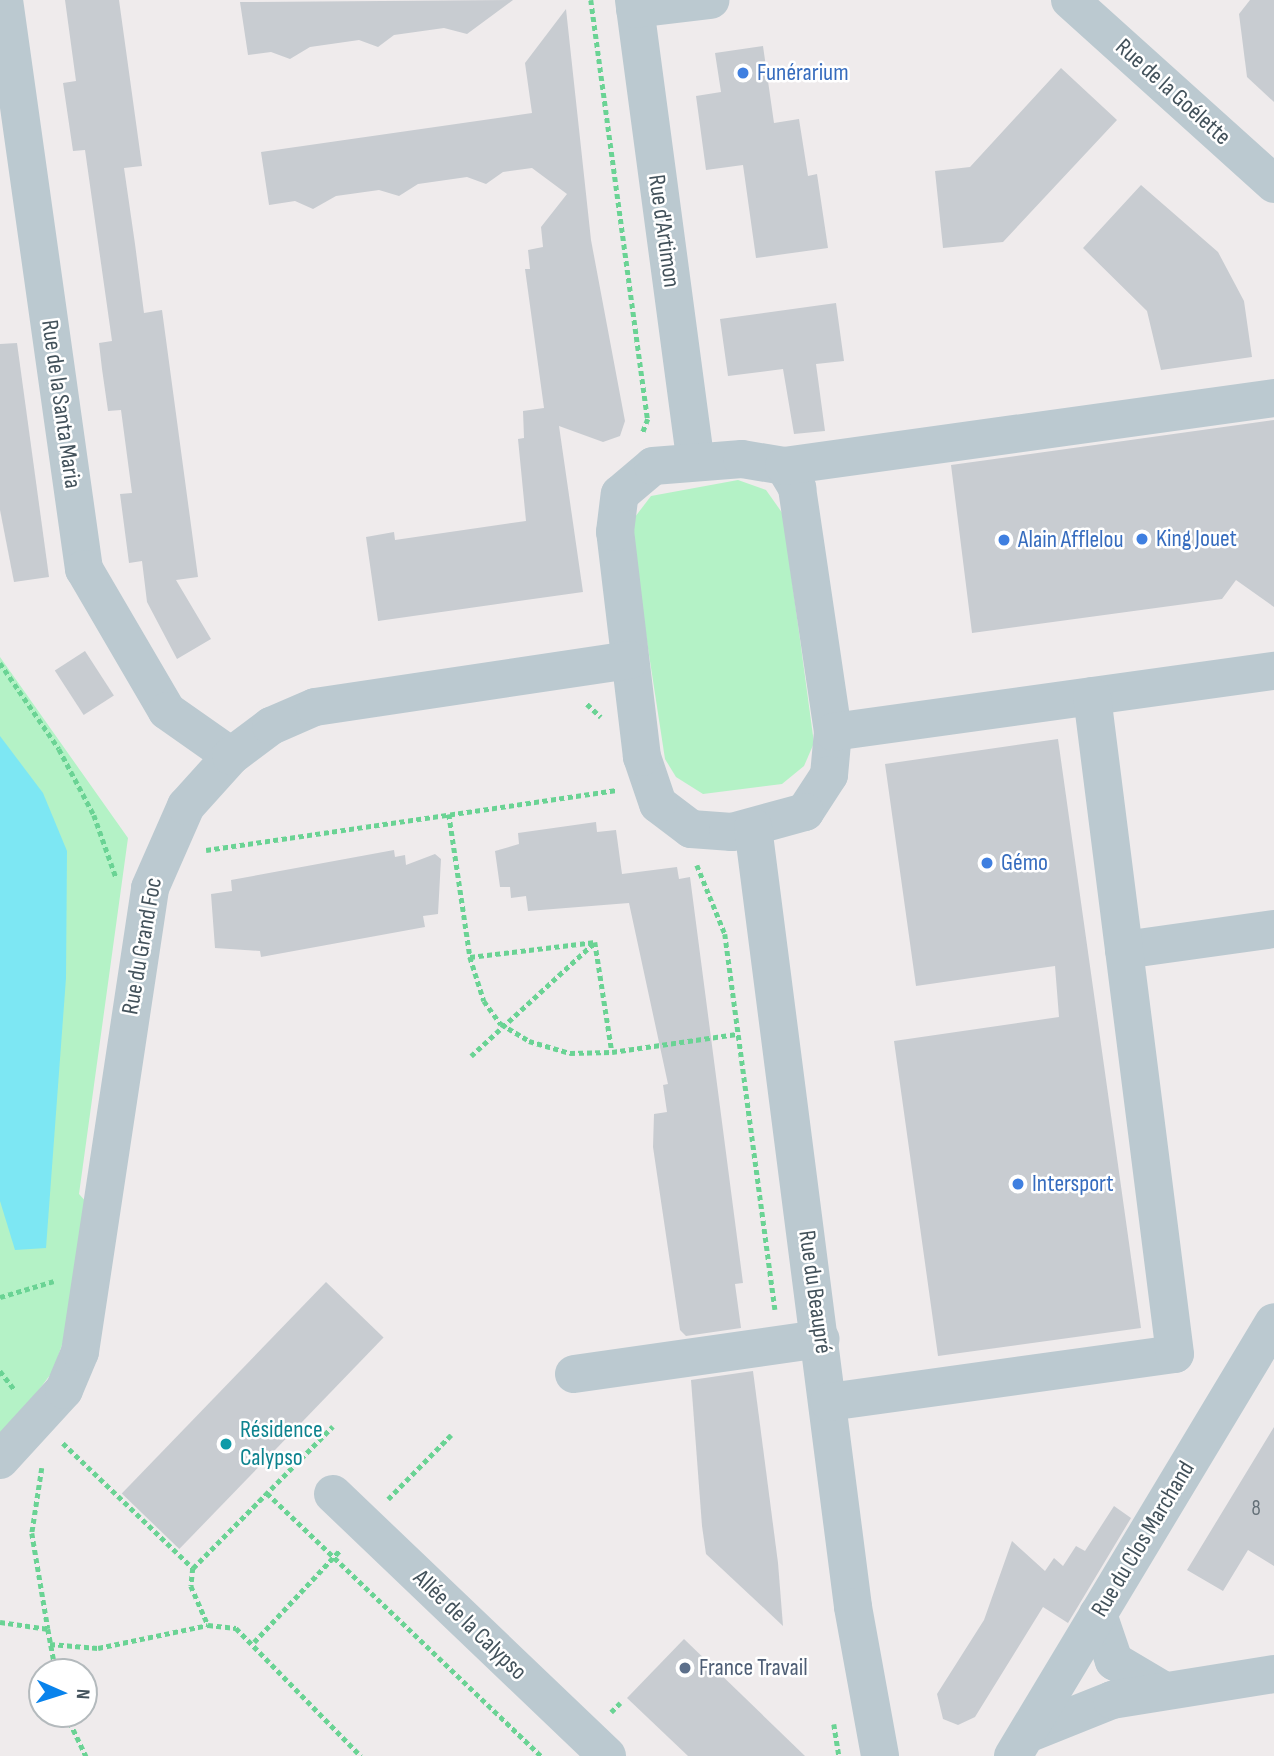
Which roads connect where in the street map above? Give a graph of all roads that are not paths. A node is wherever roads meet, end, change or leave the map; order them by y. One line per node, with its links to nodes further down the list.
1 (4, 0): 13 (street, Rue de la Santa Maria)
2 (710, 0): 4 (street)
3 (1070, 0): 5 (street, Rue de la Goélette)
4 (634, 5): 7 (street, Rue d'Artimon)
5 (1274, 184)
6 (1274, 398): 8 (street)
7 (696, 462): 8 (street); 9 (street)
8 (784, 466): 12 (street)
9 (630, 660): 13 (street, Rue du Grand Foc); 14 (street)
10 (1274, 671): 11 (street)
11 (1092, 696): 12 (street); 16 (street)
12 (833, 732): 14 (street)
13 (231, 755): 21 (street, Rue du Grand Foc)
14 (753, 827): 18 (street, Rue du Beaupré)
15 (1274, 929): 16 (street)
16 (1124, 950): 20 (street)
17 (1274, 1322): 23 (street, Rue du Clos Marchand)
18 (821, 1339): 19 (street); 20 (street, Rue du Beaupré)
19 (574, 1374)
20 (829, 1402): 30 (street, Rue du Beaupré)
21 (0, 1460)
22 (333, 1494): 29 (street, Allée de la Calypso)
23 (1098, 1614): 24 (street, Rue du Clos Marchand); 26 (street)
24 (1073, 1654): 27 (street); 28 (street, Rue du Clos Marchand)
25 (1274, 1674): 26 (street)
26 (1161, 1689): 27 (street)
27 (1112, 1700): 28 (street)
28 (1020, 1745)
29 (607, 1756)
30 (880, 1756)

